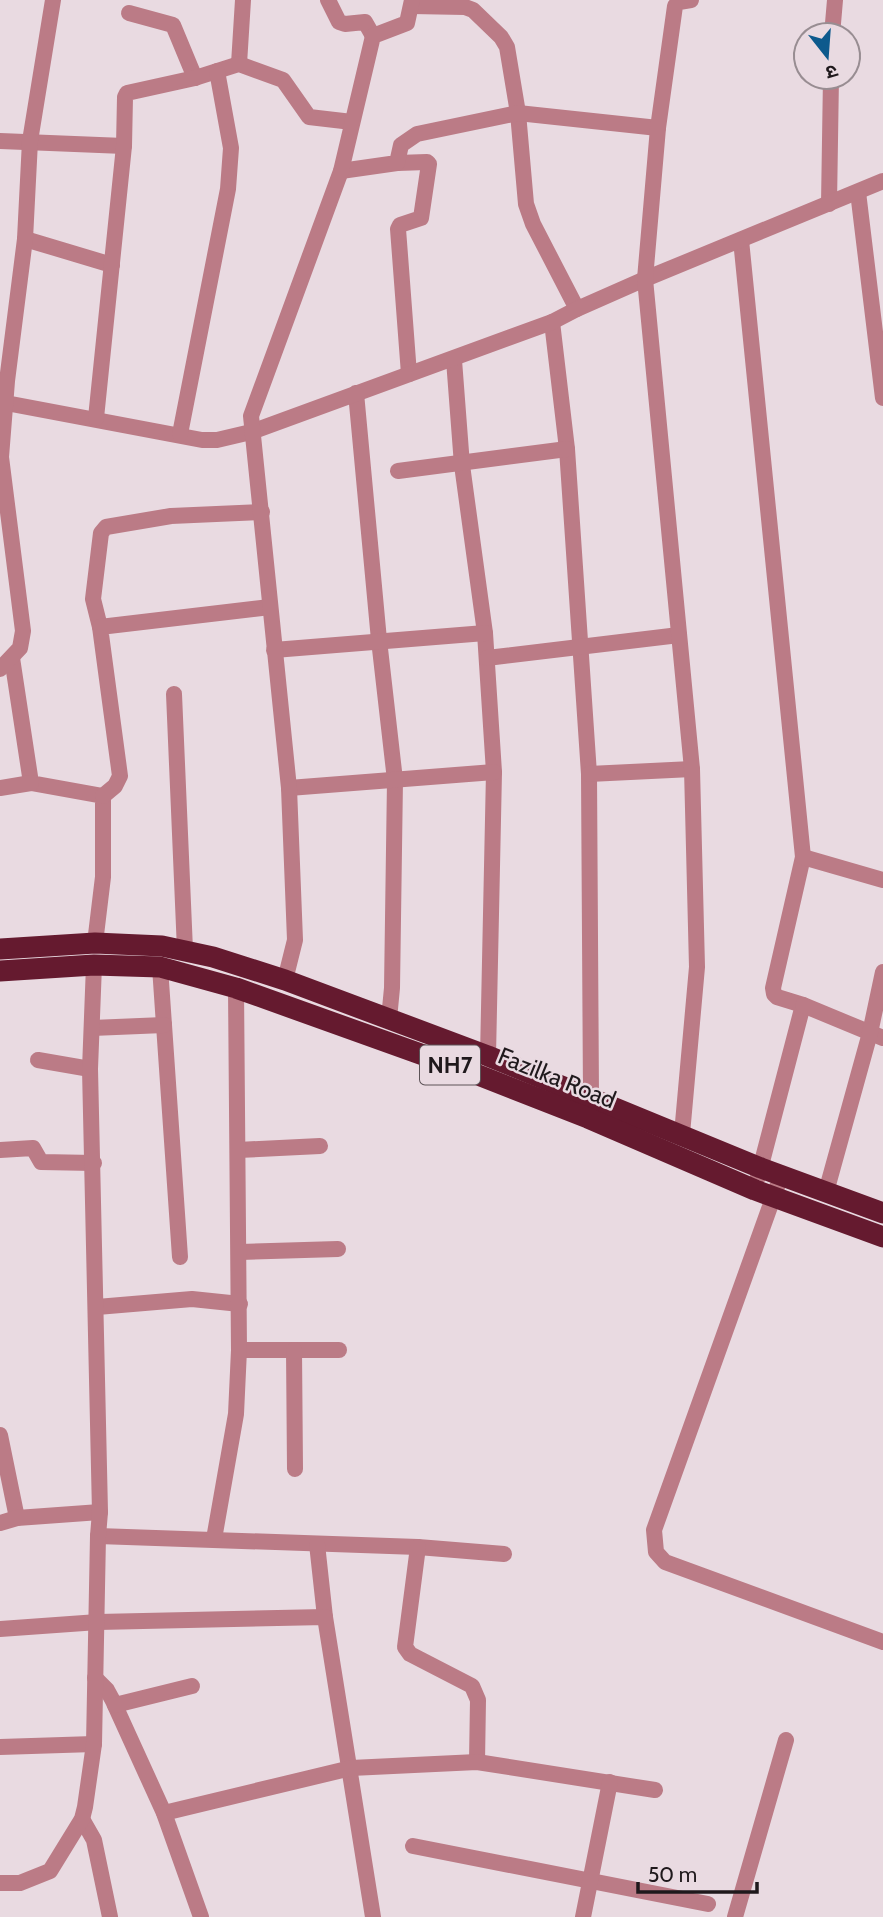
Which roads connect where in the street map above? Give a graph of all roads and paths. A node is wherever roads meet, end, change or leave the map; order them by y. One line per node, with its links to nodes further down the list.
1 (53, 0): 18 (street)
2 (243, 0): 10 (street)
3 (328, 0): 9 (street)
4 (691, 0): 16 (street)
5 (835, 0): 8 (street)
6 (412, 3): 9 (street); 14 (street)
7 (129, 13): 12 (street)
8 (833, 21)
9 (373, 36): 15 (street)
10 (239, 64): 11 (street); 15 (street)
11 (217, 71): 12 (street); 40 (street)
12 (195, 78): 19 (street)
13 (831, 91): 24 (street)
14 (518, 113): 16 (street); 20 (street); 29 (street)
15 (352, 121): 21 (street)
16 (658, 128): 28 (street)
17 (0, 141): 18 (street)
18 (30, 141): 19 (street); 25 (street)
19 (124, 146): 27 (street)
20 (397, 163): 21 (street); 33 (street)
21 (341, 171): 39 (street)
22 (883, 181): 23 (street)
23 (858, 192): 24 (street); 30 (street)
24 (829, 204): 26 (street)
25 (25, 239): 27 (street); 34 (street)
26 (741, 240): 28 (street); 64 (street)
27 (112, 265): 38 (street)
28 (645, 279): 29 (street); 49 (street)
29 (577, 309): 31 (street)
30 (878, 315): 36 (street)
31 (552, 322): 32 (street); 41 (street)
32 (454, 359): 33 (street); 43 (street)
33 (409, 374): 35 (street)
34 (3, 382): 37 (street)
35 (356, 393): 39 (street); 50 (street)
36 (883, 398)
37 (6, 403): 38 (street); 42 (street)
38 (96, 418): 40 (street)
39 (251, 432): 40 (street); 45 (street)
40 (180, 434)
41 (567, 449): 43 (street); 51 (street)
42 (1, 457): 54 (street)
43 (462, 465): 44 (street); 48 (street)
44 (398, 471)
45 (262, 512): 46 (street); 47 (street)
46 (270, 607): 47 (street); 52 (street)
47 (100, 628): 63 (street)
48 (485, 633): 50 (street); 53 (street)
49 (679, 635): 51 (street); 56 (street)
50 (379, 640): 52 (street); 59 (street)
51 (580, 647): 53 (street); 58 (street)
52 (274, 650): 62 (street)
53 (487, 658): 57 (street)
54 (6, 664): 60 (street)
55 (174, 694): 68 (street)
56 (692, 769): 58 (street); 84 (street)
57 (494, 772): 59 (street); 80 (street)
58 (589, 774): 83 (street)
59 (395, 780): 62 (street); 76 (street)
60 (31, 783): 61 (street); 63 (street)
61 (0, 788)
62 (289, 788): 73 (street)
63 (103, 796): 66 (street)
64 (803, 857): 65 (street); 75 (street)
65 (883, 880)
66 (95, 943): 67 (highway, Fazilka Road / NH7); 68 (highway, Fazilka Road / NH7)
67 (0, 949)
68 (185, 950): 73 (highway, Fazilka Road / NH7)
69 (94, 965): 70 (highway, Fazilka Road / NH7); 71 (highway, Fazilka Road / NH7); 78 (street)
70 (160, 967): 74 (highway, Fazilka Road / NH7); 77 (street)
71 (0, 971)
72 (883, 972): 79 (street)
73 (285, 981): 76 (highway, Fazilka Road / NH7)
74 (236, 988): 87 (street); 92 (highway, Fazilka Road / NH7)
75 (803, 1006): 79 (street); 89 (street)
76 (388, 1019): 80 (highway, Fazilka Road / NH7)
77 (164, 1026): 78 (street); 97 (street)
78 (92, 1028): 82 (street)
79 (876, 1036): 91 (street)
80 (488, 1056): 83 (highway, Fazilka Road / NH7)
81 (38, 1060): 82 (street)
82 (90, 1069): 88 (street)
83 (591, 1097): 84 (highway, Fazilka Road / NH7)
84 (682, 1135): 89 (highway, Fazilka Road / NH7)
85 (320, 1146): 87 (street)
86 (0, 1150): 88 (street)
87 (238, 1150): 96 (street)
88 (94, 1163): 99 (street)
89 (761, 1168): 90 (highway, Fazilka Road / NH7); 92 (street)
90 (782, 1174): 91 (highway, Fazilka Road / NH7); 92 (street)
91 (826, 1192): 93 (highway, Fazilka Road / NH7)
92 (764, 1193): 94 (highway, Fazilka Road / NH7); 116 (street)
93 (883, 1213)
94 (883, 1237)
95 (338, 1249): 96 (street)
96 (240, 1252): 98 (street)
97 (180, 1257)
98 (240, 1304): 99 (street); 100 (street)
99 (97, 1307): 105 (street)
100 (239, 1350): 101 (street); 109 (street)
101 (294, 1350): 102 (street); 104 (street)
102 (339, 1350)
103 (0, 1435): 106 (street)
104 (295, 1469)
105 (100, 1512): 106 (street); 108 (street)
106 (17, 1518): 107 (street)
107 (0, 1523)
108 (98, 1536): 109 (street); 114 (street)
109 (214, 1539): 110 (street)
110 (317, 1544): 111 (street); 113 (street)
111 (418, 1547): 112 (street); 123 (street)
112 (504, 1554)
113 (325, 1617): 114 (street); 124 (street)
114 (98, 1622): 115 (street); 117 (street)
115 (0, 1629)
116 (883, 1642)
117 (95, 1678): 119 (street); 121 (street)
118 (192, 1686): 119 (street)
119 (115, 1705): 127 (street)
120 (786, 1740): 137 (street)
121 (94, 1744): 122 (street); 128 (street)
122 (0, 1746)
123 (477, 1762): 124 (street); 125 (street)
124 (351, 1768): 127 (street); 135 (street)
125 (610, 1782): 126 (street); 130 (street)
126 (655, 1790)
127 (164, 1812): 134 (street)
128 (82, 1819): 131 (street); 133 (street)
129 (413, 1846): 130 (street)
130 (591, 1880): 132 (street); 136 (street)
131 (0, 1883)
132 (708, 1904)
133 (110, 1917)
134 (201, 1917)
135 (373, 1917)
136 (583, 1917)
137 (734, 1917)

